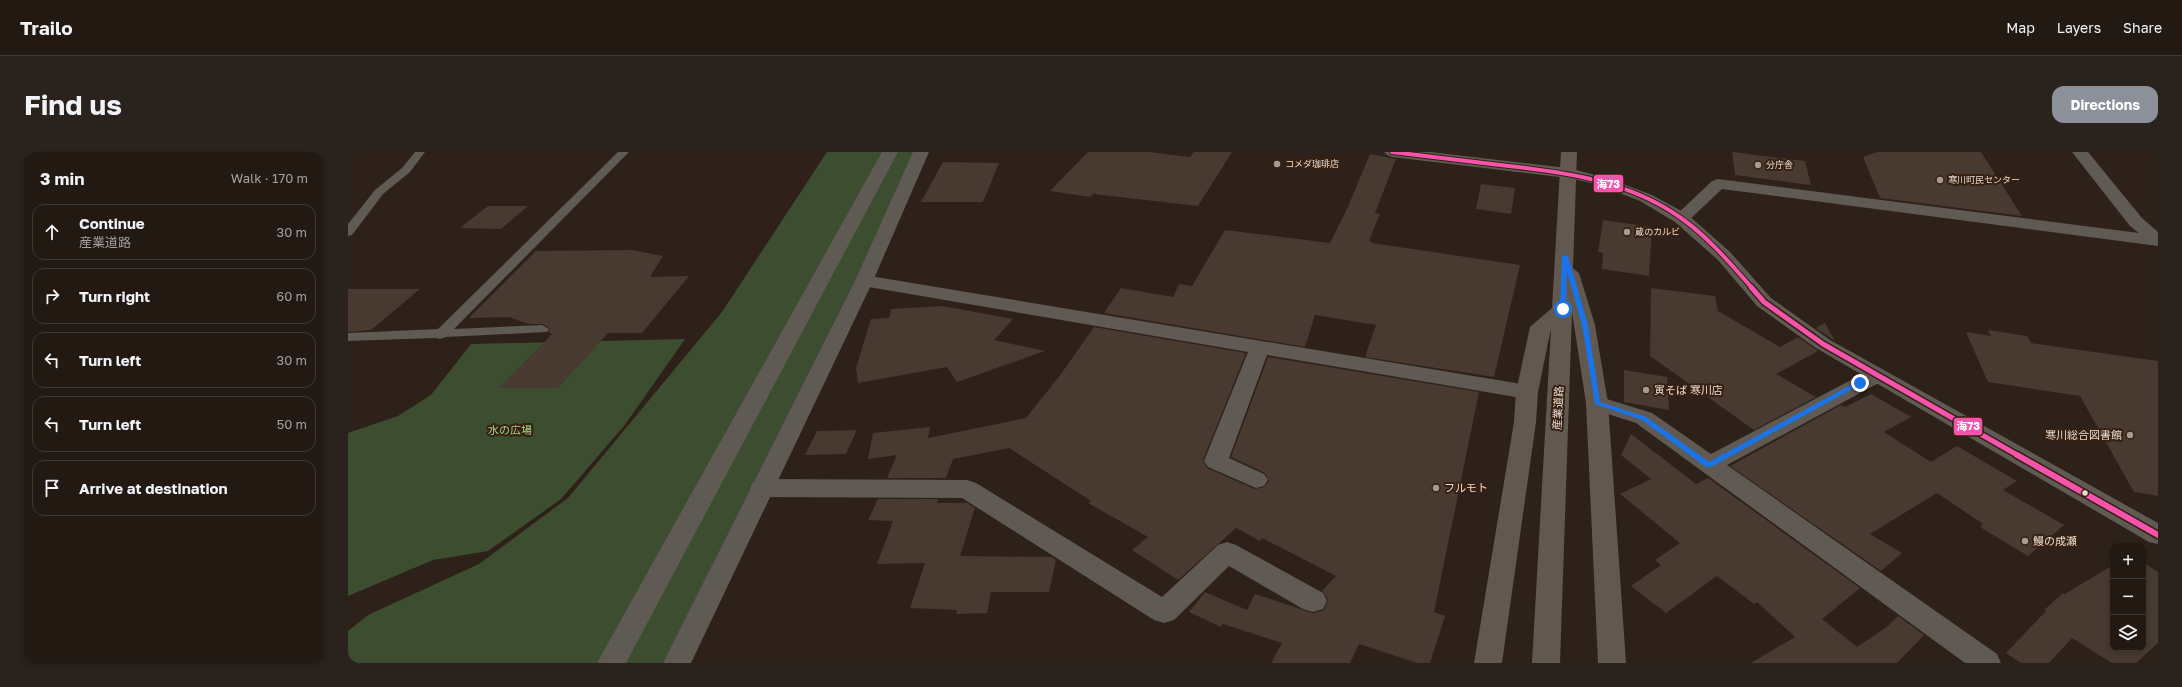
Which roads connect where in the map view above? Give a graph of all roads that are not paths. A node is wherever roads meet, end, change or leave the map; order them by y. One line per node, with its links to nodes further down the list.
1 (420, 152): 10 (lane)
2 (624, 152): 16 (lane)
3 (890, 152): 27 (street)
4 (921, 152): 13 (street)
5 (1392, 152): 8 (street)
6 (1568, 152): 8 (main road, 産業道路)
7 (2080, 152): 11 (street)
8 (1568, 174): 9 (street); 12 (main road, 産業道路)
9 (1681, 218): 11 (street); 19 (street)
10 (348, 232)
11 (2158, 241)
12 (1565, 256): 14 (main road, 産業道路); 21 (main road)
13 (864, 281): 18 (street); 24 (street)
14 (1563, 309): 20 (main road); 30 (main road, 産業道路)
15 (542, 329): 16 (lane)
16 (440, 335): 17 (lane)
17 (348, 337)
18 (1260, 347): 20 (street); 23 (street)
19 (1877, 375): 22 (street); 25 (street)
20 (1527, 392): 29 (main road)
21 (1597, 403): 22 (street); 31 (main road)
22 (1709, 465): 32 (street)
23 (1256, 480)
24 (762, 488): 26 (street); 28 (street)
25 (2158, 535)
26 (1313, 600)
27 (611, 663)
28 (677, 663)
29 (1488, 663)
30 (1546, 663)
31 (1612, 663)
32 (1987, 663)

